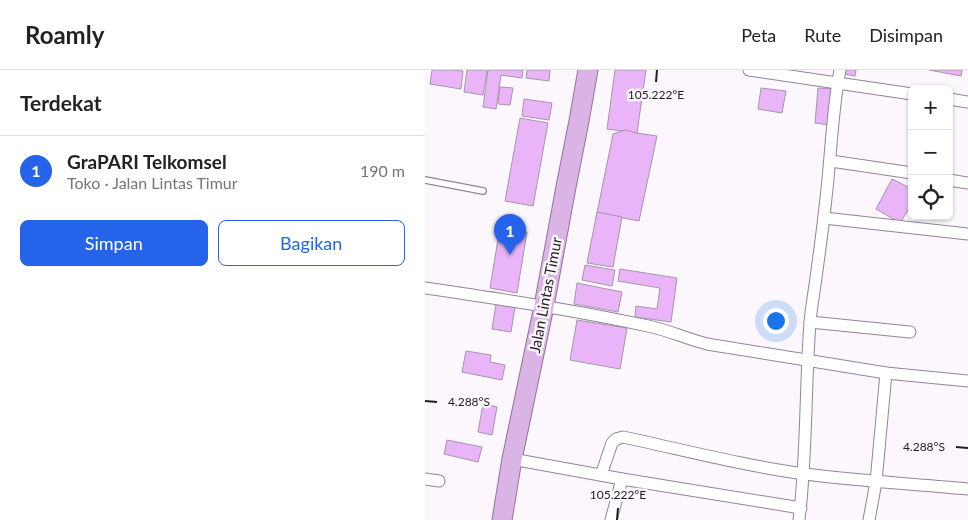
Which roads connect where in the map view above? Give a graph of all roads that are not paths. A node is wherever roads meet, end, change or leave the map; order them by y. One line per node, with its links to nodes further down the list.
1 (588, 70): 17 (highway, Jalan Lintas Timur)
2 (749, 70): 4 (street)
3 (839, 70): 4 (street)
4 (837, 83): 5 (street); 8 (street)
5 (908, 93)
6 (953, 100): 7 (street)
7 (968, 102)
8 (831, 161): 9 (street); 14 (street)
9 (908, 172)
10 (425, 180): 13 (lane)
11 (953, 181): 12 (street)
12 (968, 183)
13 (483, 191)
14 (824, 218): 15 (street); 18 (street)
15 (968, 234)
16 (425, 288): 17 (street)
17 (544, 306): 20 (street); 23 (highway, Jalan Lintas Timur)
18 (810, 322): 19 (street); 20 (street)
19 (910, 332)
20 (808, 361): 21 (street); 24 (street)
21 (886, 373): 22 (street); 29 (street)
22 (968, 381)
23 (512, 459): 25 (street); 32 (highway, Jalan Lintas Timur)
24 (804, 474): 25 (street); 29 (street); 31 (street)
25 (601, 475): 27 (street)
26 (425, 479): 28 (street)
27 (622, 479): 31 (street); 33 (street)
28 (439, 481)
29 (877, 482): 30 (street); 34 (street)
30 (968, 489)
31 (800, 514)
32 (502, 520)
33 (611, 520)
34 (869, 520)

